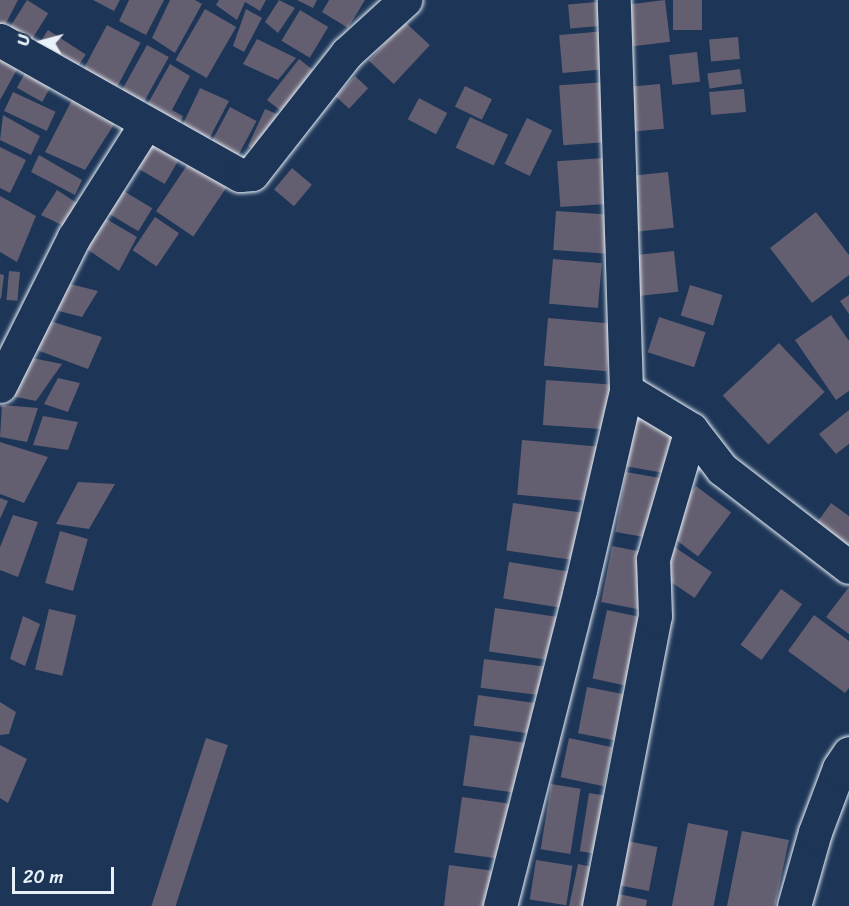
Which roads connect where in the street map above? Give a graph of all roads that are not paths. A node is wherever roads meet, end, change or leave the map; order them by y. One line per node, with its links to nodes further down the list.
1 (405, 0): 4 (street)
2 (614, 0): 6 (street)
3 (0, 40): 4 (street)
4 (146, 123): 5 (street)
5 (0, 386)
6 (626, 390): 7 (street); 10 (street)
7 (692, 429): 8 (street); 11 (street)
8 (849, 567)
9 (849, 753): 12 (street)
10 (500, 906)
11 (599, 906)
12 (794, 906)

